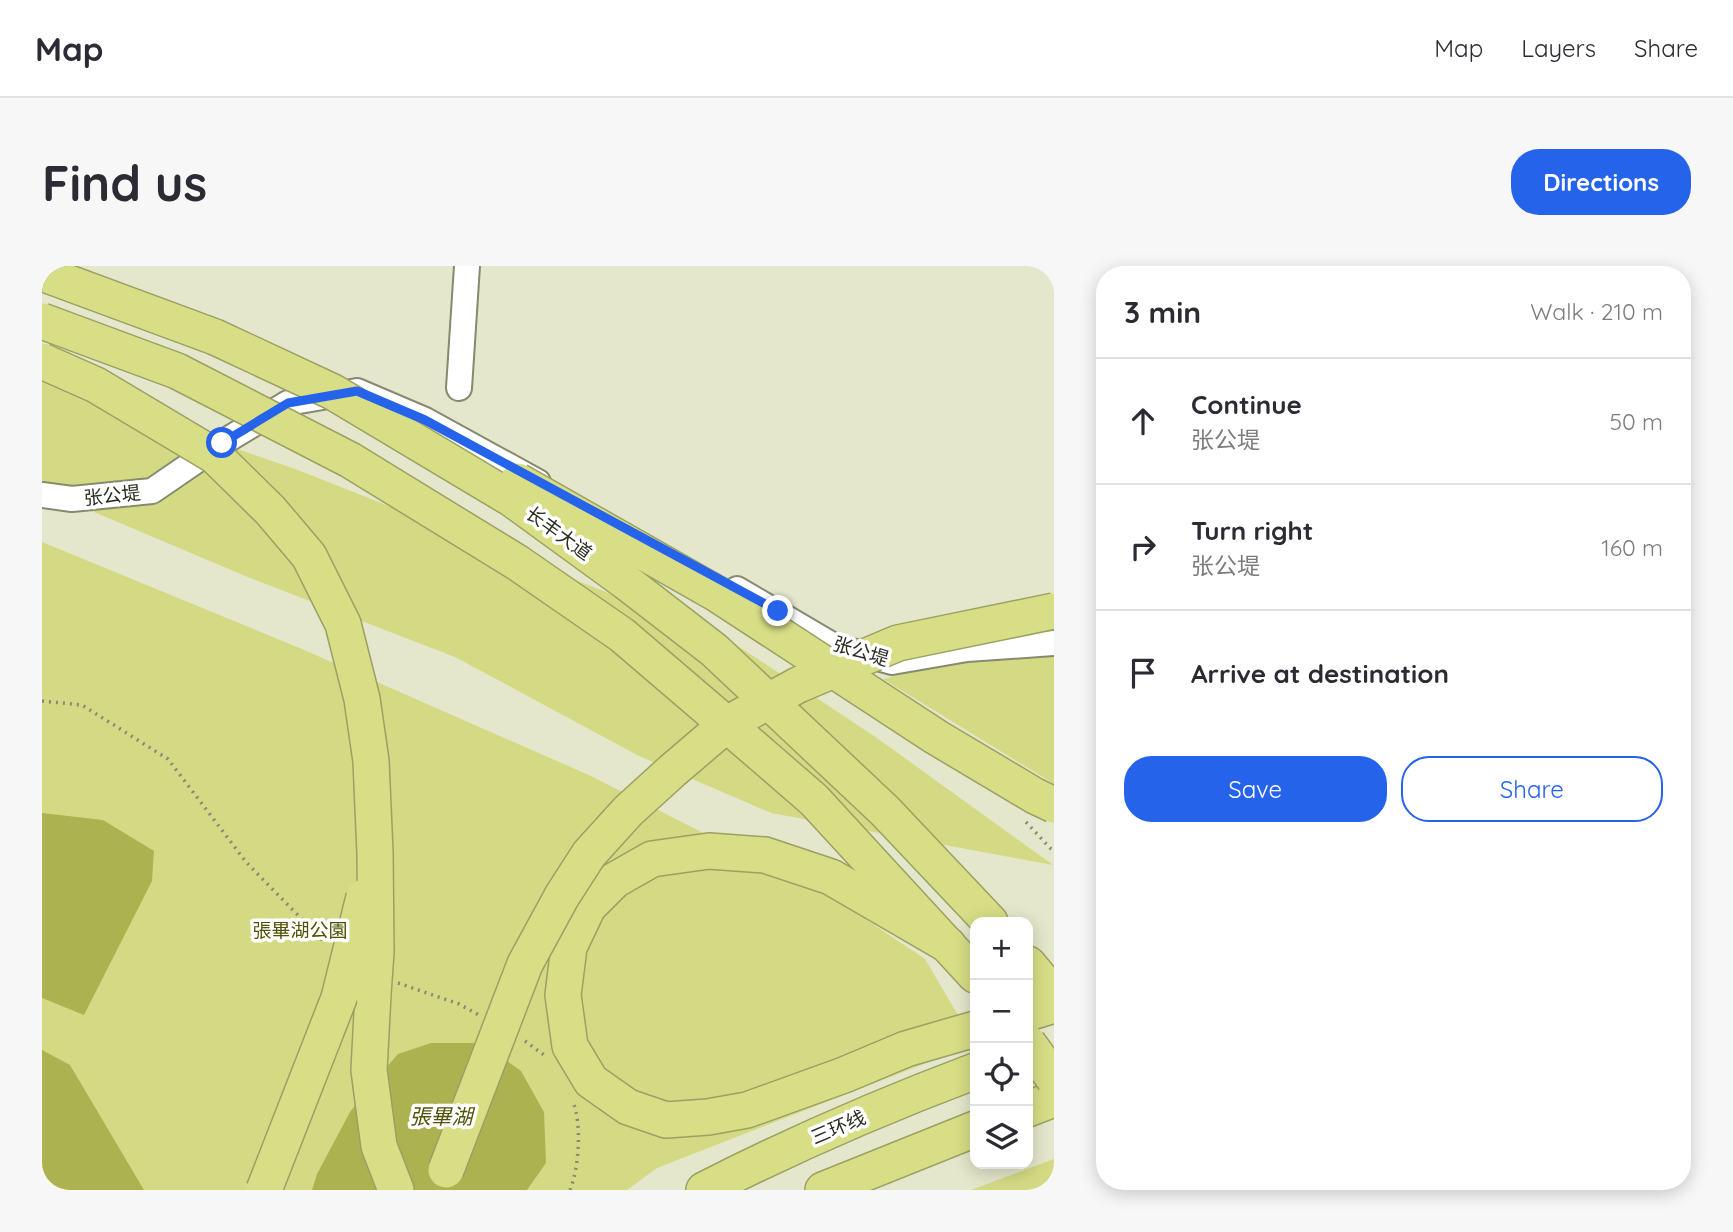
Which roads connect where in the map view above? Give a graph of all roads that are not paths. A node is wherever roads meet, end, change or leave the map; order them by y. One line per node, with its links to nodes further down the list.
1 (467, 266): 5 (street)
2 (42, 273): 6 (highway, 长丰大道, bridge)
3 (42, 321): 13 (highway, bridge)
4 (42, 361): 11 (highway, bridge)
5 (459, 388)
6 (333, 392): 10 (highway, bridge); 12 (highway, 长丰大道, bridge)
7 (42, 495): 9 (street, 张公堤)
8 (1054, 611): 30 (highway, bridge)
9 (1054, 643)
10 (1054, 804)
11 (375, 853): 28 (highway, bridge); 29 (highway, bridge)
12 (985, 917)
13 (948, 945): 14 (highway); 19 (highway)
14 (970, 969)
15 (1033, 970): 16 (highway)
16 (1054, 995)
17 (1054, 1005): 18 (highway)
18 (1033, 1011)
19 (970, 1030)
20 (1054, 1043): 22 (highway)
21 (1033, 1050): 24 (highway, bridge)
22 (1033, 1050)
23 (970, 1074): 31 (highway, 三环线)
24 (1054, 1079)
25 (1054, 1099): 26 (highway)
26 (1033, 1107)
27 (970, 1131): 32 (highway)
28 (264, 1190)
29 (396, 1190)
30 (438, 1190)
31 (704, 1190)
32 (823, 1190)

